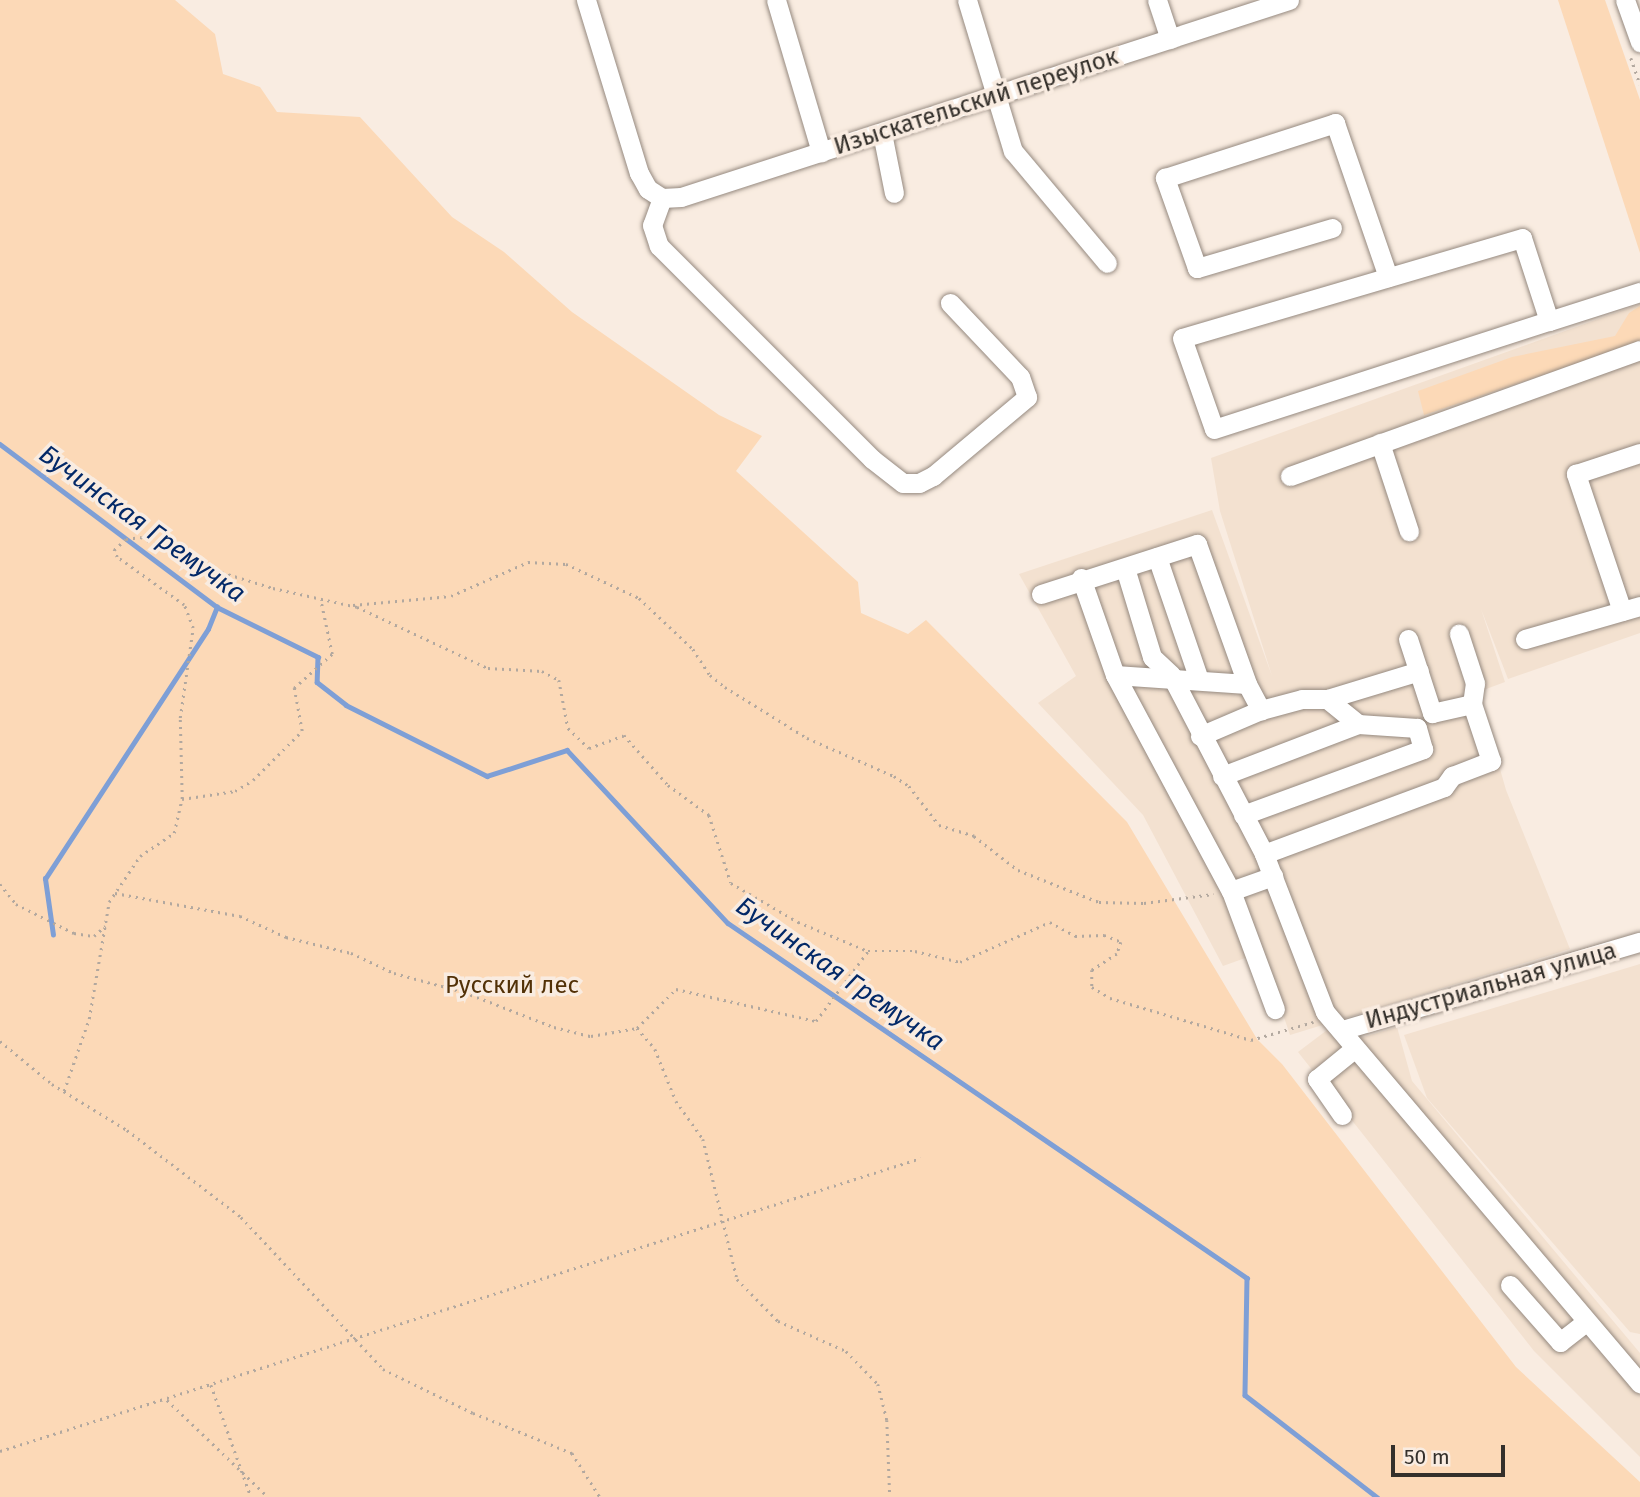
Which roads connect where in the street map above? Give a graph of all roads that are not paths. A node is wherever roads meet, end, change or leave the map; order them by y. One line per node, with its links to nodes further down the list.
1 (586, 0): 13 (street)
2 (776, 0): 11 (street)
3 (967, 0): 9 (street)
4 (1157, 0): 7 (street)
5 (1289, 0): 7 (street, Изыскательский переулок)
6 (1626, 0): 8 (street)
7 (1170, 39): 9 (street, Изыскательский переулок)
8 (1640, 42)
9 (996, 94): 10 (street, Изыскательский переулок); 15 (street)
10 (881, 133): 11 (street, Изыскательский переулок); 12 (street)
11 (821, 152): 13 (street, Изыскательский переулок)
12 (894, 193)
13 (662, 198): 18 (street)
14 (1332, 228): 16 (street)
15 (1107, 263)
16 (1388, 277): 19 (street); 19 (street)
17 (1640, 292): 19 (street)
18 (950, 303)
19 (1549, 321)
20 (1640, 350): 21 (street)
21 (1380, 443): 23 (street); 24 (street)
22 (1640, 453): 29 (street)
23 (1290, 476)
24 (1409, 531)
25 (1157, 557): 26 (street); 36 (street); 37 (street)
26 (1125, 568): 27 (street); 35 (street)
27 (1081, 578): 28 (street); 34 (street)
28 (1041, 594)
29 (1631, 608): 32 (street)
30 (1459, 634): 39 (street)
31 (1408, 639): 33 (street)
32 (1525, 639)
33 (1419, 671): 38 (street); 41 (street)
34 (1115, 675): 35 (street); 49 (street)
35 (1171, 675): 36 (street); 44 (street)
36 (1199, 680): 37 (street)
37 (1247, 684): 40 (street)
38 (1327, 699): 40 (street); 42 (street)
39 (1472, 704): 41 (street); 47 (street)
40 (1261, 710): 44 (street)
41 (1432, 713): 43 (street)
42 (1358, 724): 43 (street); 45 (street)
43 (1417, 728): 46 (street)
44 (1200, 736): 45 (street)
45 (1222, 776): 46 (street)
46 (1243, 815): 47 (street)
47 (1264, 854): 48 (street)
48 (1273, 876): 49 (street); 52 (street)
49 (1231, 891): 51 (street)
50 (1640, 942): 52 (street, Индустриальная улица)
51 (1275, 1009)
52 (1336, 1023): 53 (street)
53 (1355, 1048): 54 (street); 56 (street)
54 (1342, 1115)
55 (1510, 1285): 56 (street)
56 (1586, 1322): 57 (street)
57 (1640, 1383)

